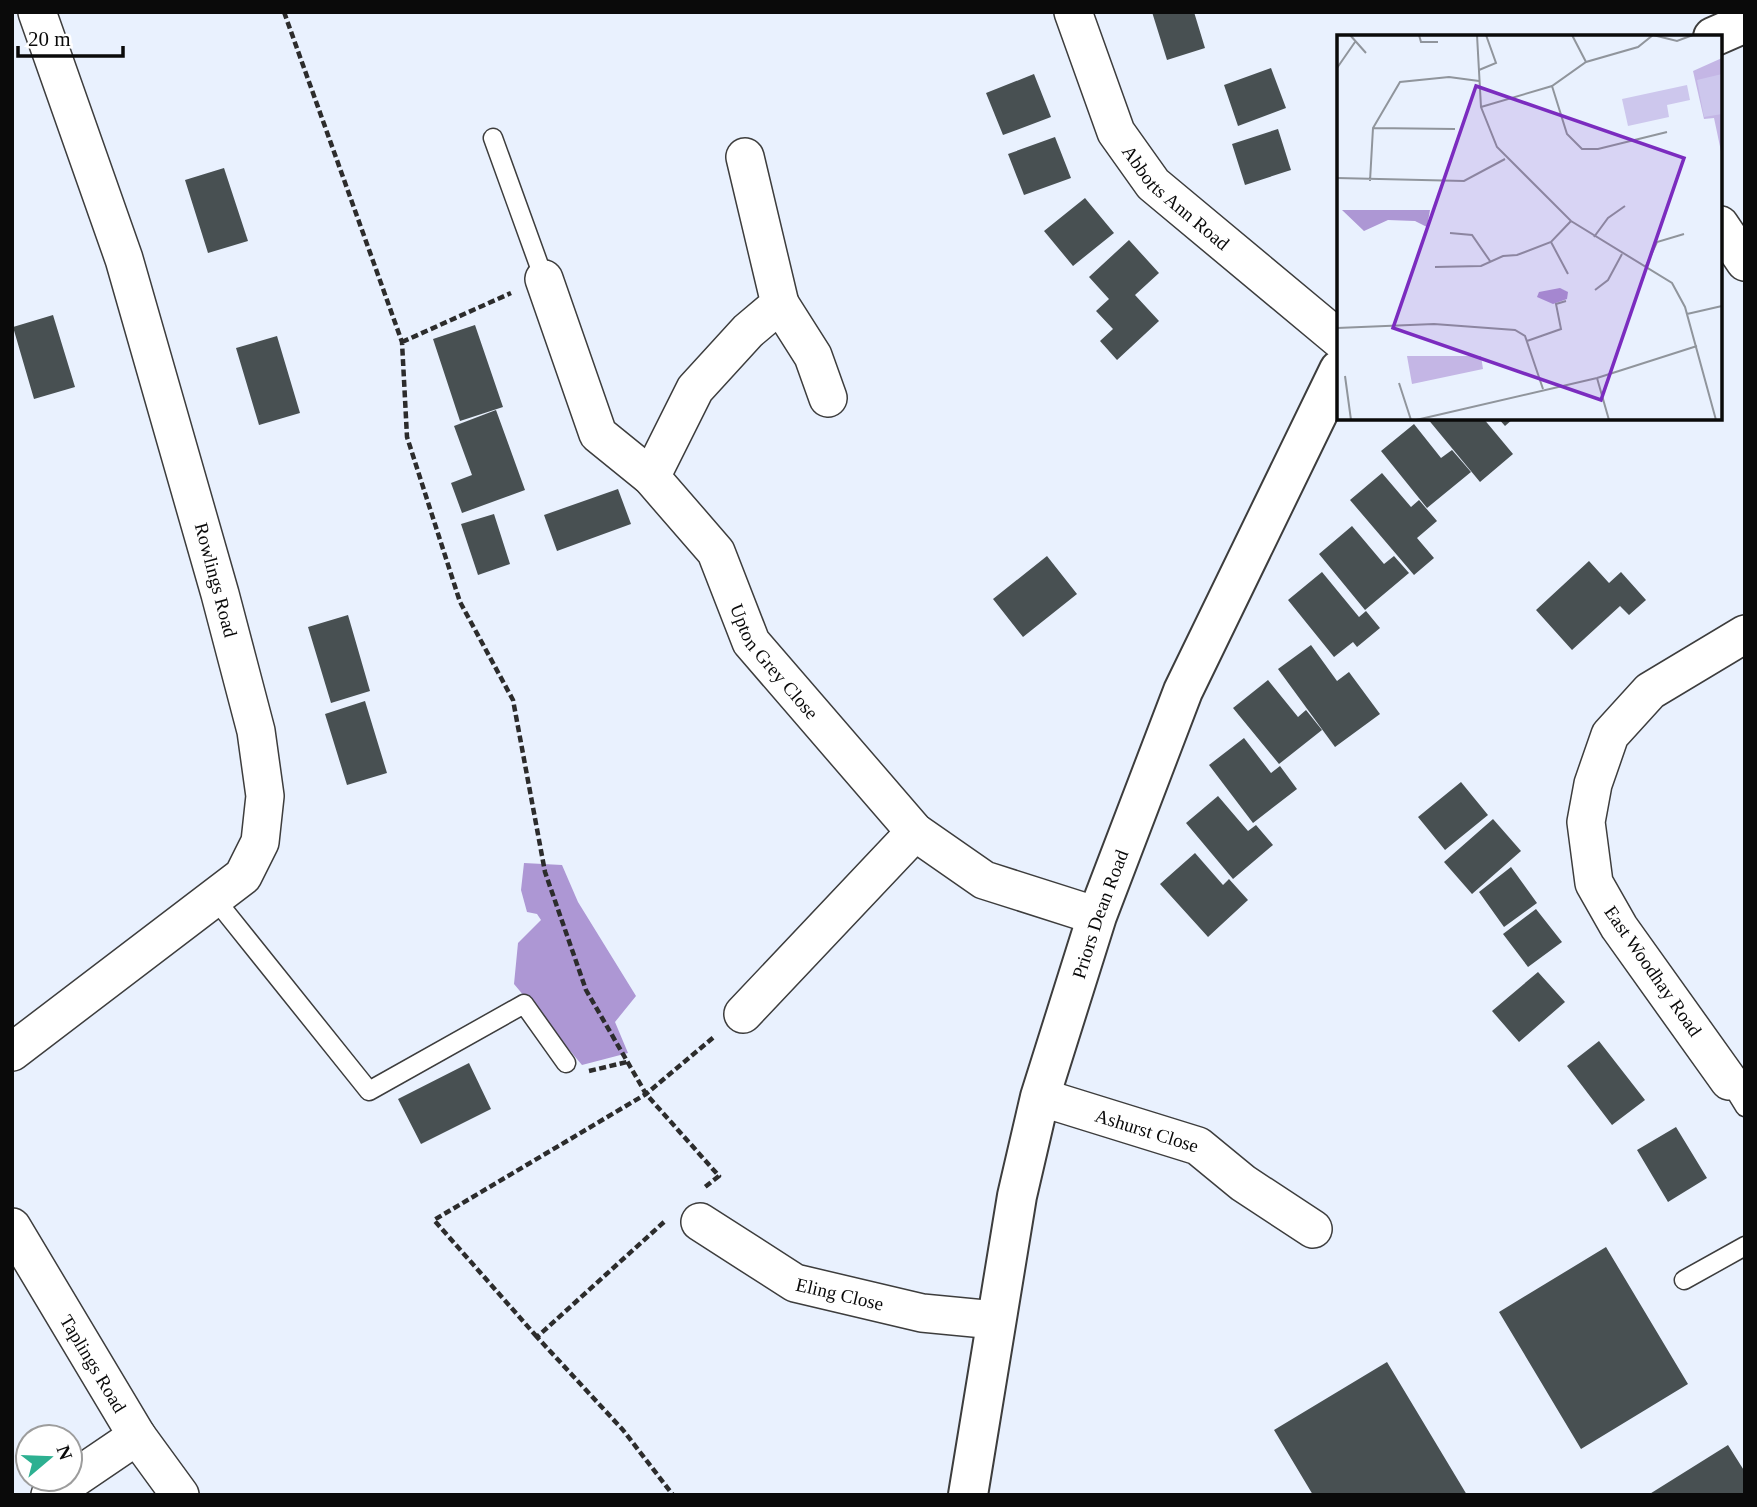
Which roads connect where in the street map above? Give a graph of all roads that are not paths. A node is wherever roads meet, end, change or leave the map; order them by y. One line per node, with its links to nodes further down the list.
1 (37, 12): 17 (street, Rowlings Road)
2 (1073, 12): 11 (street, Abbotts Ann Road)
3 (1745, 23): 4 (street)
4 (1718, 35)
5 (493, 138): 9 (lane)
6 (745, 157): 10 (street)
7 (1722, 228): 8 (street)
8 (1745, 262)
9 (544, 279): 14 (street, Upton Grey Close)
10 (780, 304): 13 (street); 14 (street)
11 (1337, 337)
12 (1337, 374): 18 (street, Priors Dean Road)
13 (828, 398)
14 (652, 477): 16 (street, Upton Grey Close)
15 (1745, 634): 22 (street, East Woodhay Road)
16 (915, 831): 18 (street, Upton Grey Close); 19 (street)
17 (215, 899): 20 (street, Rowlings Road); 21 (lane)
18 (1097, 916): 23 (street, Priors Dean Road)
19 (743, 1014)
20 (12, 1052)
21 (566, 1063)
22 (1737, 1094)
23 (1040, 1097): 26 (street, Ashurst Close); 29 (street, Priors Dean Road)
24 (690, 1211): 29 (street, Eling Close)
25 (12, 1227): 30 (street, Taplings Road)
26 (1313, 1229)
27 (1745, 1246): 28 (lane)
28 (1684, 1280)
29 (995, 1320): 33 (street, Priors Dean Road)
30 (137, 1436): 31 (street); 32 (street, Taplings Road)
31 (50, 1495)
32 (180, 1495)
33 (968, 1495)

